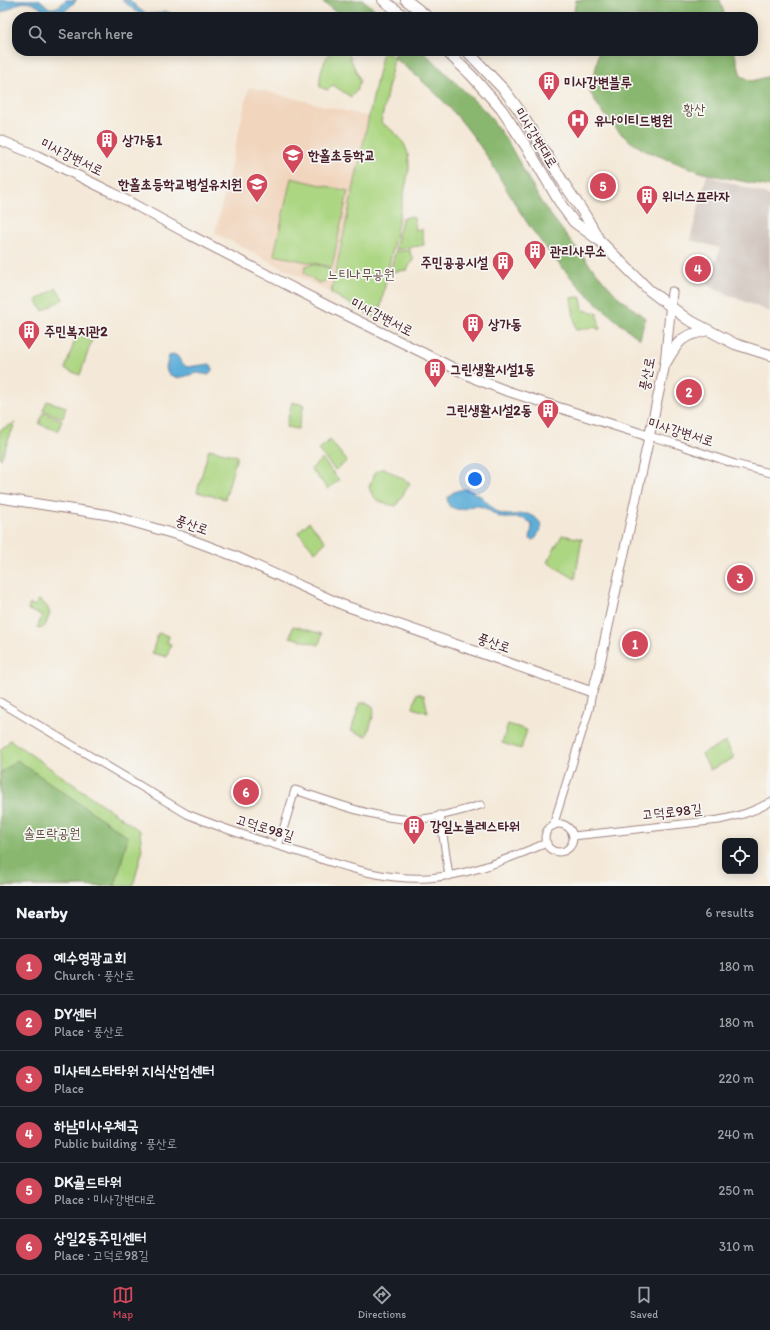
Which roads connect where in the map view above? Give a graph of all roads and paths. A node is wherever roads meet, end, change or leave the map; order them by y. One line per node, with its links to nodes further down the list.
1 (383, 0): 3 (main road)
2 (406, 0): 4 (main road)
3 (399, 12)
4 (422, 12)
5 (451, 56): 8 (main road, 미사강변대로)
6 (472, 56): 8 (main road, 미사강변대로)
7 (0, 140): 14 (street, 미사강변서로)
8 (600, 241): 10 (main road, 미사강변대로)
9 (672, 292): 10 (street, 풍산로)
10 (671, 306): 11 (main road, 미사강변대로); 13 (street, 풍산로)
11 (708, 330): 12 (main road, 미사강변대로); 13 (main road)
12 (770, 356)
13 (665, 364): 14 (street, 풍산로)
14 (648, 436): 15 (street, 미사강변서로); 17 (street, 풍산로)
15 (770, 473)
16 (0, 498): 17 (street, 풍산로)
17 (592, 692): 22 (street)
18 (0, 702): 25 (street, 고덕로98길)
19 (770, 802): 23 (street, 고덕로98길)
20 (481, 805): 21 (street)
21 (440, 816): 25 (street); 26 (street)
22 (554, 826): 23 (street); 24 (street)
23 (573, 836): 24 (street)
24 (547, 843): 26 (street, 고덕로98길)
25 (278, 846): 26 (street, 고덕로98길)
26 (449, 876)

